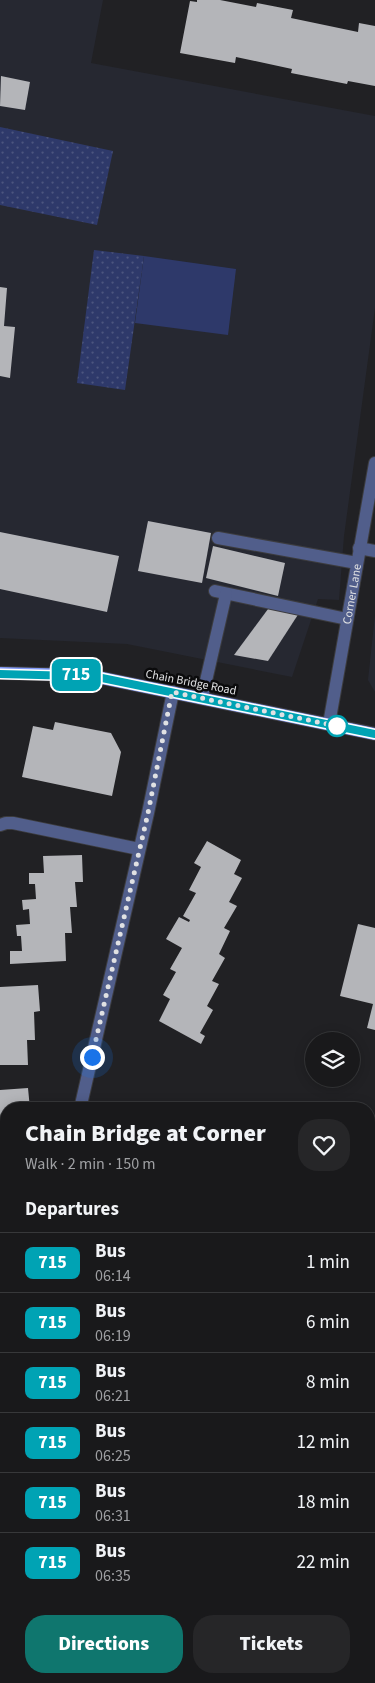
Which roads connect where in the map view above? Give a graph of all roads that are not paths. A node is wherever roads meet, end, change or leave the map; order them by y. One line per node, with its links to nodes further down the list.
1 (375, 463): 3 (street, Corner Lane)
2 (218, 538): 5 (street)
3 (359, 548): 4 (street); 5 (street, Corner Lane)
4 (375, 551)
5 (357, 563): 6 (street, Corner Lane)
6 (347, 619): 9 (street); 10 (street, Corner Lane)
7 (0, 674): 8 (main road, Chain Bridge Road)
8 (172, 692): 9 (main road, Chain Bridge Road); 13 (street)
9 (202, 698): 10 (main road, Chain Bridge Road)
10 (329, 724): 11 (main road, Chain Bridge Road)
11 (375, 734)
12 (0, 825): 13 (street)
13 (139, 850): 14 (street)
14 (82, 1102)

